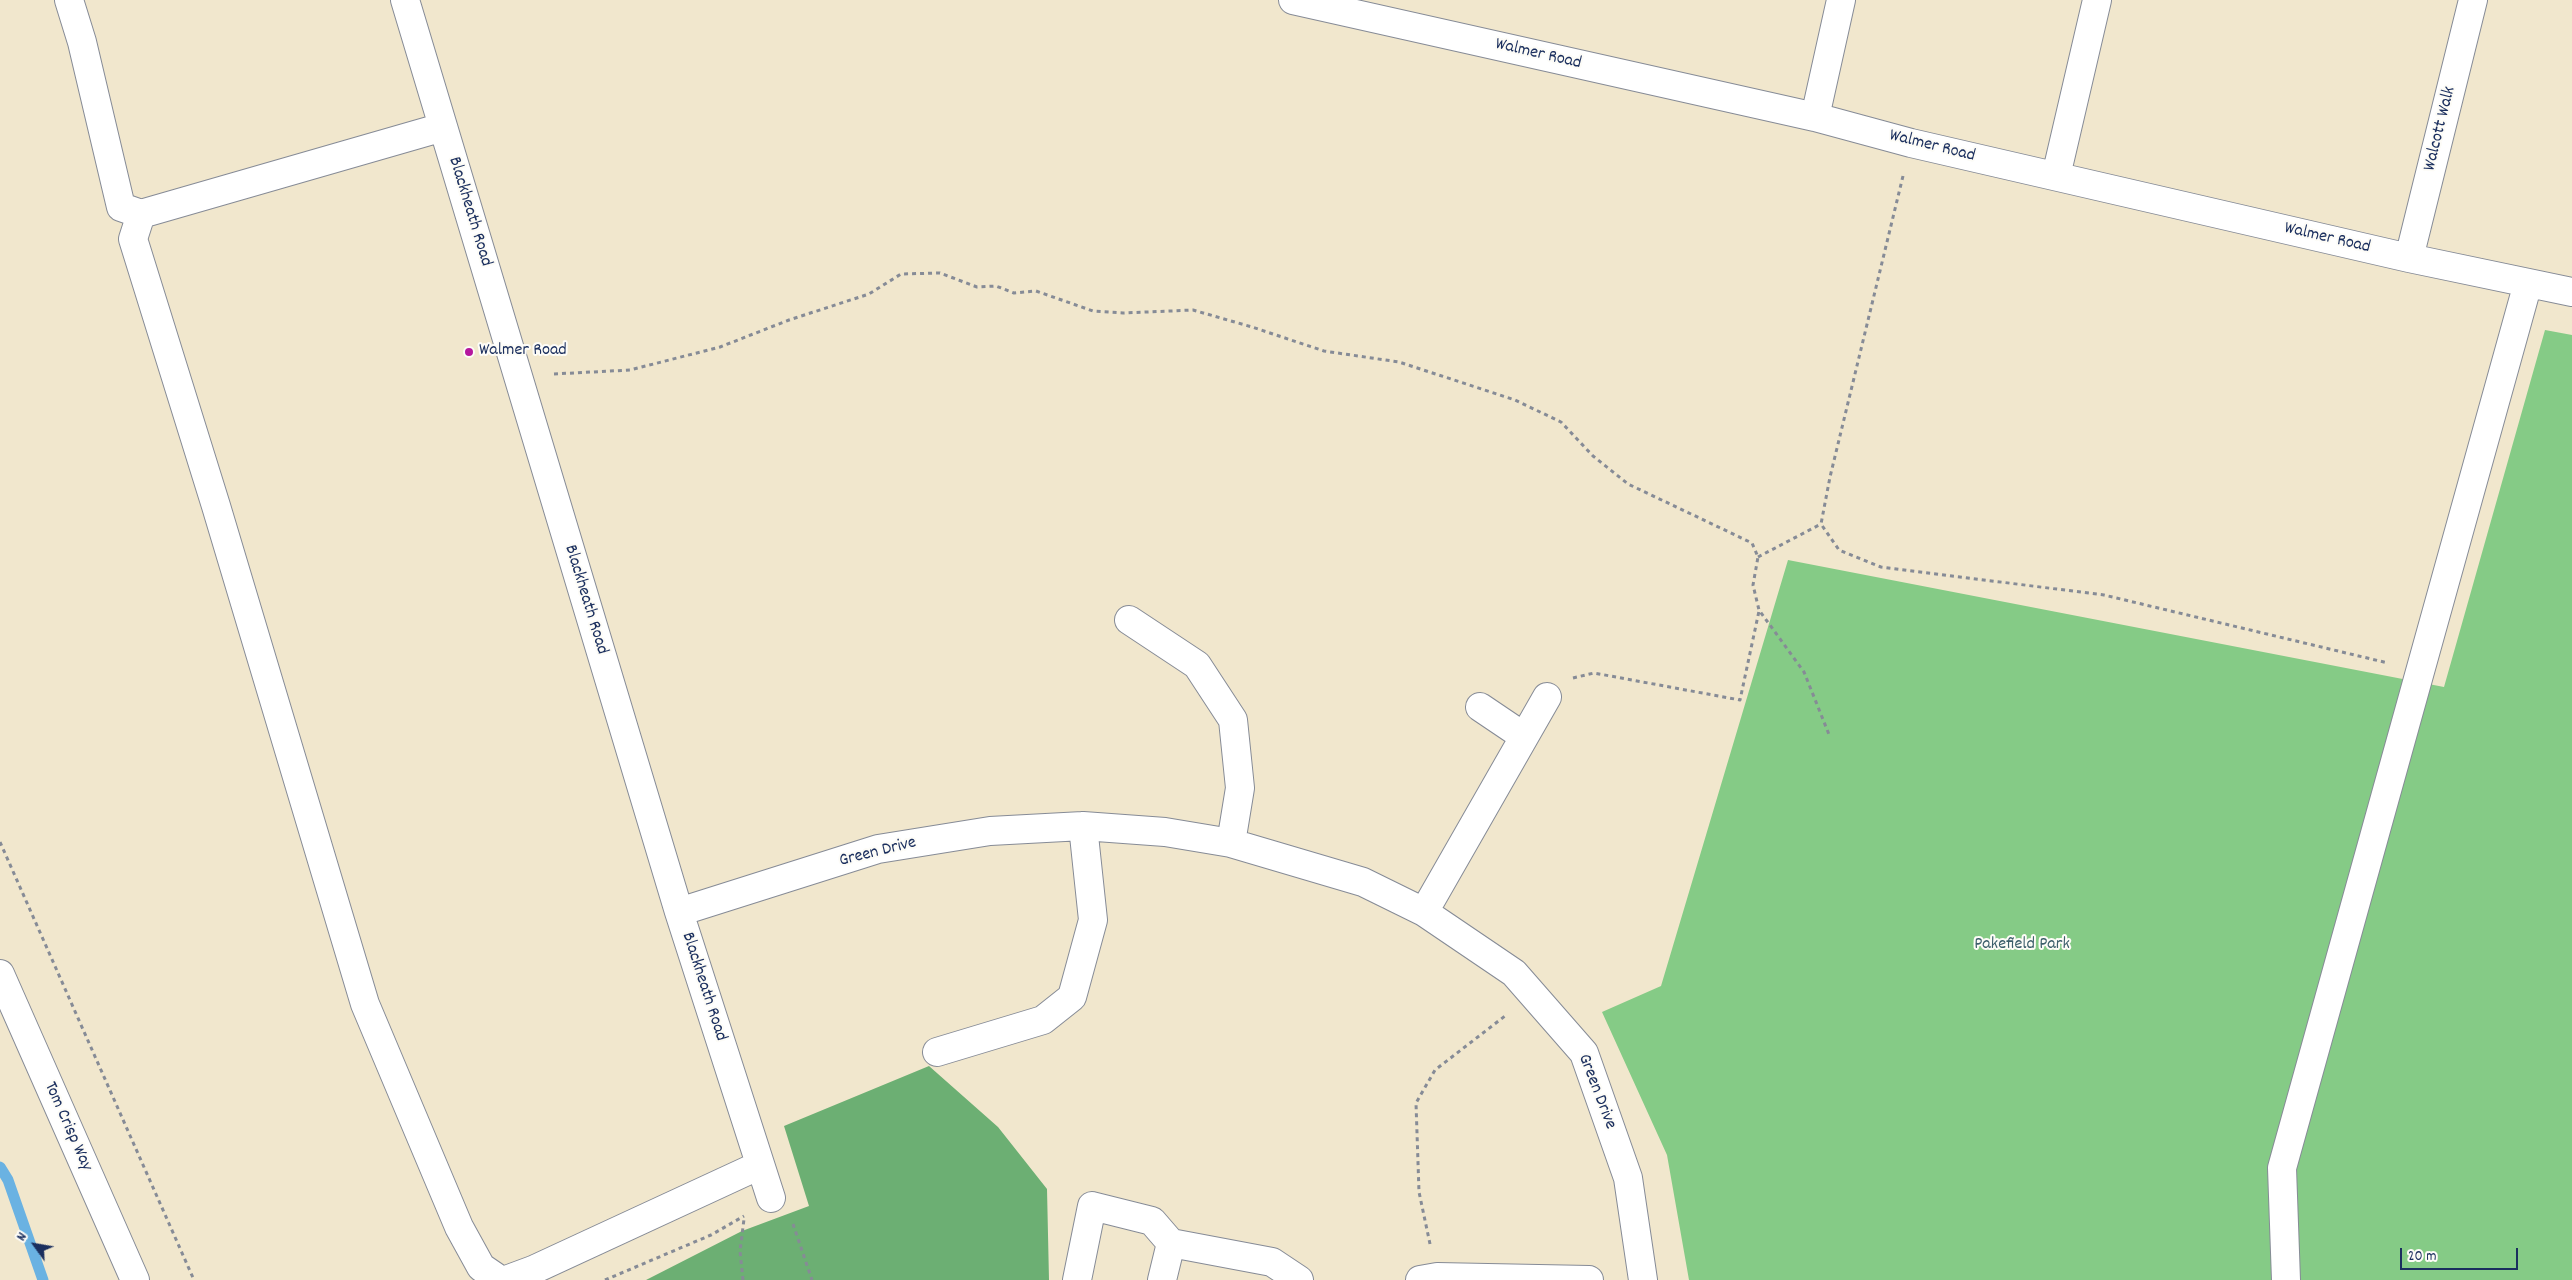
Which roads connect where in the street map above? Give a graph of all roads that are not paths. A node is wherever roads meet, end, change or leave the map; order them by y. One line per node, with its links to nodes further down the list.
1 (69, 0): 10 (main road)
2 (405, 0): 8 (main road, Blackheath Road)
3 (1841, 0): 7 (main road)
4 (2098, 0): 9 (main road)
5 (2473, 0): 11 (main road, Walcott Walk)
6 (1304, 1): 7 (main road, Walmer Road)
7 (1815, 118): 9 (main road, Walmer Road)
8 (443, 127): 10 (main road); 20 (main road, Blackheath Road)
9 (2056, 176): 11 (main road, Walmer Road)
10 (141, 214): 29 (main road)
11 (2409, 258): 12 (main road, Walmer Road)
12 (2528, 283): 13 (main road, Walmer Road); 36 (main road)
13 (2572, 292)
14 (1129, 620): 19 (main road)
15 (1547, 697): 17 (main road)
16 (1480, 707): 17 (main road)
17 (1523, 736): 21 (main road)
18 (1084, 826): 19 (main road, Green Drive); 20 (main road, Green Drive); 23 (main road)
19 (1232, 843): 21 (main road, Green Drive)
20 (679, 912): 24 (main road, Blackheath Road)
21 (1424, 912): 35 (main road, Green Drive)
22 (0, 974): 28 (main road, Tom Crisp Way)
23 (937, 1052)
24 (760, 1165): 25 (main road, Blackheath Road); 30 (main road)
25 (771, 1198)
26 (1171, 1243): 31 (main road); 32 (main road); 33 (main road)
27 (1429, 1279): 34 (main road)
28 (135, 1280)
29 (500, 1280)
30 (506, 1280)
31 (1077, 1280)
32 (1162, 1280)
33 (1299, 1280)
34 (1589, 1280)
35 (1643, 1280)
36 (2286, 1280)

